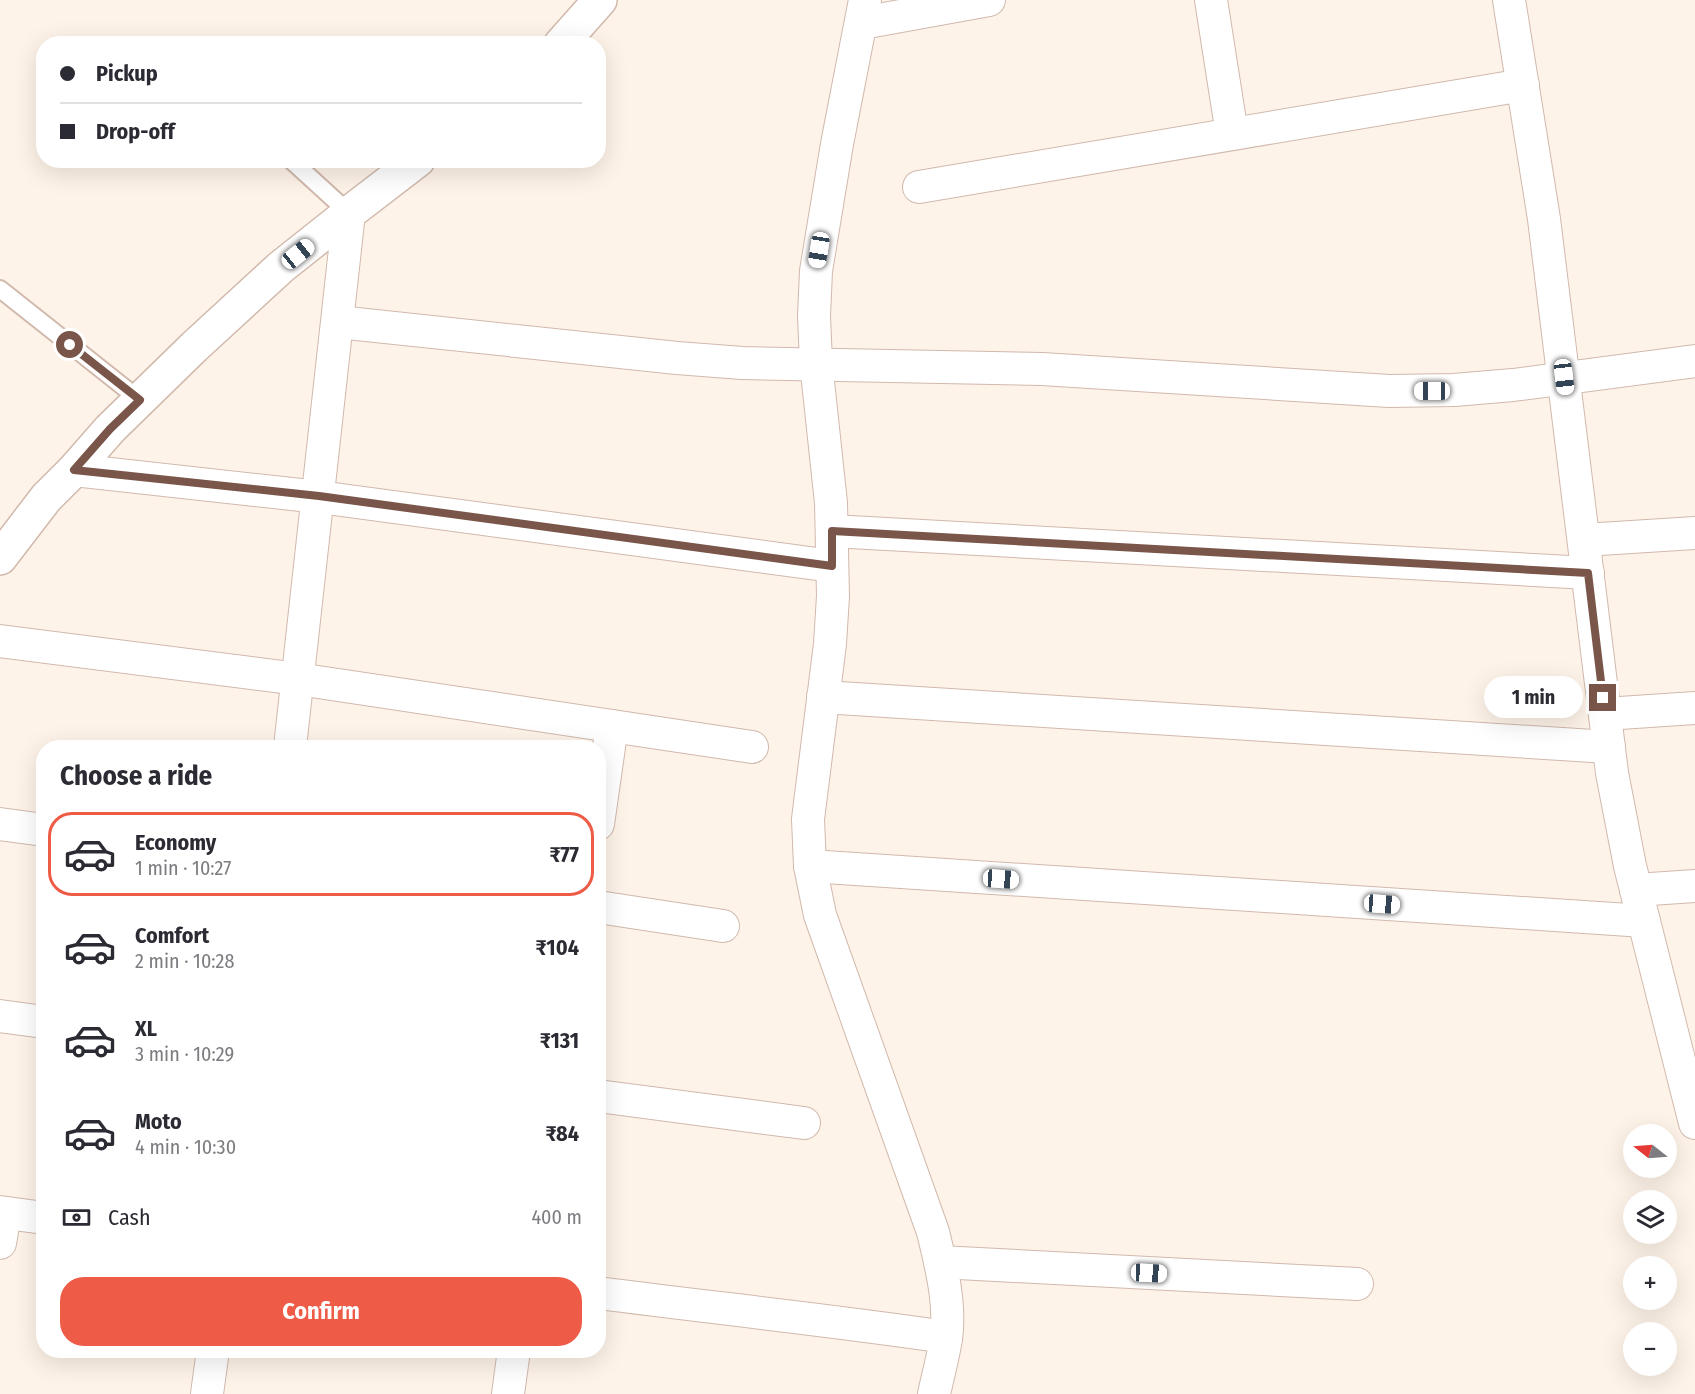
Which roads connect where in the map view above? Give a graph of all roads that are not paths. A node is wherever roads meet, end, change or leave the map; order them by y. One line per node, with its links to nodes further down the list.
1 (600, 0): 6 (street)
2 (989, 0): 5 (street)
3 (1210, 0): 8 (street)
4 (1509, 0): 7 (street)
5 (863, 11): 16 (street)
6 (568, 36)
7 (1523, 85): 8 (street); 17 (street)
8 (1232, 134): 11 (street)
9 (300, 168): 12 (lane)
10 (407, 168): 12 (street)
11 (919, 187)
12 (349, 213): 14 (street); 18 (street)
13 (0, 289): 18 (lane)
14 (338, 322): 16 (street); 20 (street)
15 (1695, 361): 17 (street)
16 (816, 363): 17 (street); 21 (street)
17 (1564, 377): 23 (street)
18 (140, 400): 19 (street)
19 (74, 470): 20 (street); 24 (street)
20 (319, 496): 25 (street); 28 (street)
21 (832, 531): 25 (street); 26 (street)
22 (1695, 533): 23 (street)
23 (1584, 540): 26 (street)
24 (0, 558)
25 (832, 566): 29 (street)
26 (1588, 573): 31 (street)
27 (0, 640): 28 (street)
28 (298, 679): 32 (street); 33 (street)
29 (824, 697): 35 (street); 39 (street)
30 (1695, 708): 31 (street)
31 (1605, 714): 35 (street)
32 (612, 726): 34 (street); 36 (street)
33 (291, 740)
34 (752, 747)
35 (1609, 747): 41 (street)
36 (606, 768)
37 (0, 824): 38 (street)
38 (36, 829)
39 (810, 867): 43 (street); 53 (street)
40 (1695, 886): 41 (street)
41 (1636, 890): 43 (street)
42 (606, 909): 44 (street)
43 (1644, 921): 47 (street)
44 (723, 926)
45 (0, 1016): 46 (street)
46 (36, 1021)
47 (1685, 1048): 50 (street)
48 (606, 1097): 49 (street)
49 (804, 1123)
50 (1695, 1123)
51 (36, 1219): 52 (street)
52 (2, 1223)
53 (940, 1262): 54 (street); 56 (street)
54 (1357, 1284)
55 (606, 1294): 56 (street)
56 (946, 1336): 61 (street)
57 (212, 1358): 59 (street)
58 (513, 1358): 60 (street)
59 (207, 1394)
60 (508, 1394)
61 (934, 1394)

